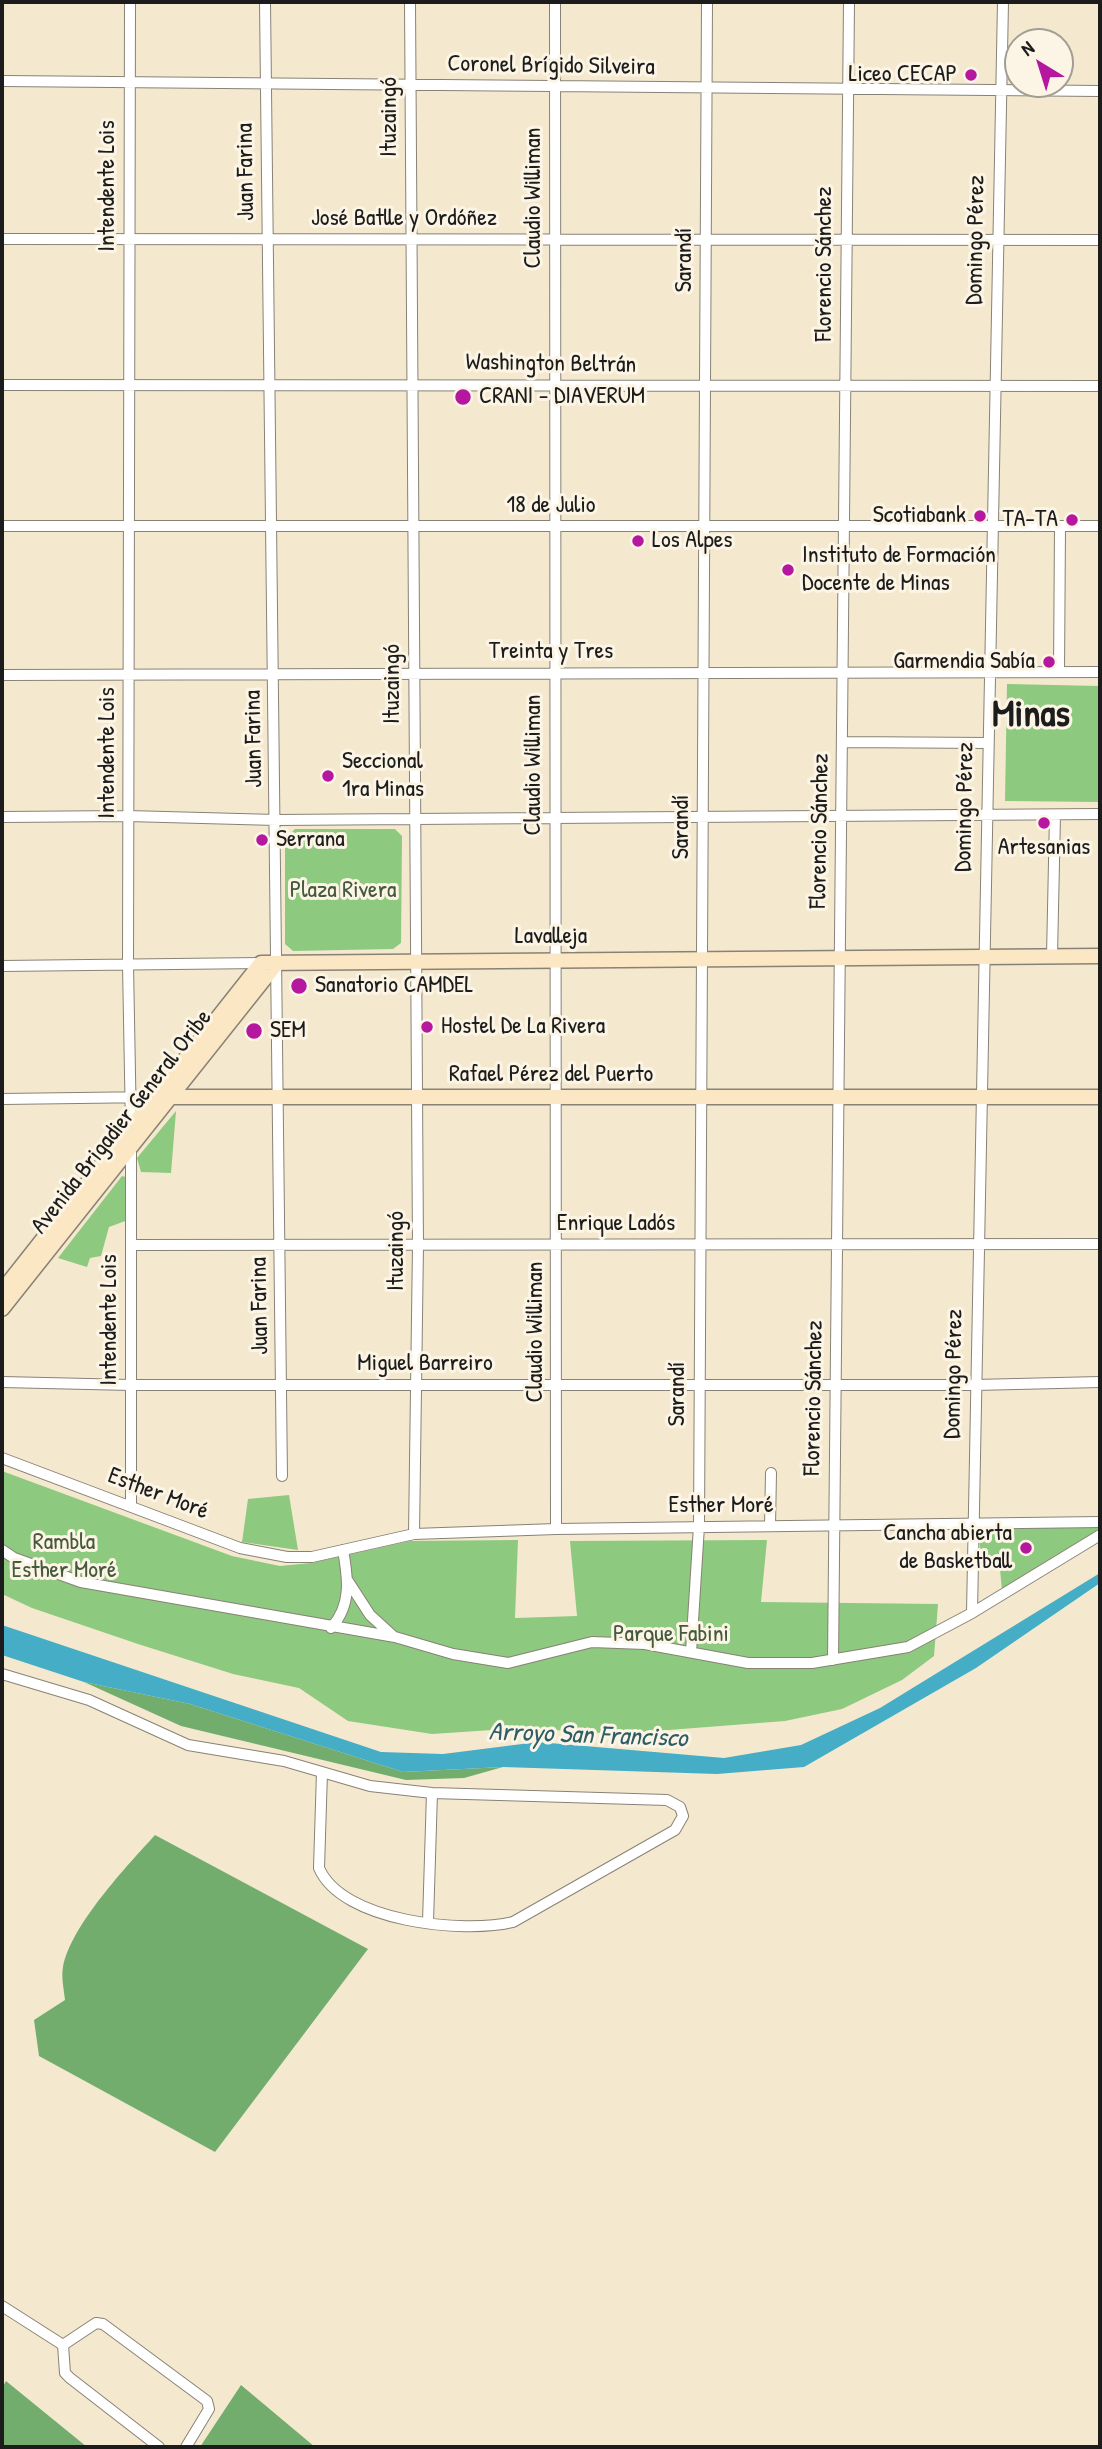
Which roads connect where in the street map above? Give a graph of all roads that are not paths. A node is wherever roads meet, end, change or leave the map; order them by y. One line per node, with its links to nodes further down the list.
1 (130, 2): 9 (street, Intendente Lois)
2 (265, 2): 10 (street, Juan Farina)
3 (410, 2): 11 (street, Ituzaingó)
4 (555, 2): 12 (street, Claudio Williman)
5 (707, 2): 13 (street, Sarandí)
6 (849, 2): 14 (street, Florencio Sánchez)
7 (1003, 2): 15 (street, Domingo Pérez)
8 (2, 81): 9 (street, Coronel Brígido Silveira)
9 (130, 81): 10 (street, Coronel Brígido Silveira); 18 (street, Intendente Lois)
10 (266, 84): 11 (street, Coronel Brígido Silveira); 20 (street, Juan Farina)
11 (411, 85): 12 (street, Coronel Brígido Silveira); 19 (street, Ituzaingó)
12 (555, 87): 13 (street, Coronel Brígido Silveira); 21 (street, Claudio Williman)
13 (707, 89): 14 (street, Coronel Brígido Silveira); 25 (street, Sarandí)
14 (847, 90): 15 (street, Coronel Brígido Silveira); 22 (street, Florencio Sánchez)
15 (1001, 91): 16 (street, Coronel Brígido Silveira); 24 (street, Domingo Pérez)
16 (1100, 91)
17 (2, 239): 18 (street, José Batlle y Ordóñez)
18 (128, 239): 20 (street, José Batlle y Ordóñez); 26 (street, Intendente Lois)
19 (412, 239): 20 (street, José Batlle y Ordóñez); 21 (street, José Batlle y Ordóñez); 27 (street, Ituzaingó)
20 (268, 240): 30 (street, Juan Farina)
21 (555, 240): 25 (street, José Batlle y Ordóñez); 31 (street, Claudio Williman)
22 (846, 240): 24 (street, José Batlle y Ordóñez); 25 (street, José Batlle y Ordóñez); 34 (street, Florencio Sánchez)
23 (1100, 240): 24 (street, José Batlle y Ordóñez)
24 (997, 241): 29 (street, Domingo Pérez)
25 (706, 242): 32 (street, Sarandí)
26 (129, 383): 28 (street, Washington Beltrán); 30 (street, Washington Beltrán); 36 (street, Intendente Lois)
27 (412, 384): 30 (street, Washington Beltrán); 31 (street, Washington Beltrán); 37 (street, Ituzaingó)
28 (2, 385)
29 (994, 385): 33 (street, Washington Beltrán); 34 (street, Washington Beltrán); 43 (street, Domingo Pérez)
30 (270, 386): 39 (street, Juan Farina)
31 (555, 386): 32 (street, Washington Beltrán); 40 (street, Claudio Williman)
32 (705, 386): 34 (street, Washington Beltrán); 41 (street, Sarandí)
33 (1100, 386)
34 (846, 387): 42 (street, Florencio Sánchez)
35 (2, 526): 36 (street, 18 de Julio)
36 (129, 526): 39 (street, 18 de Julio); 53 (street, Intendente Lois)
37 (411, 526): 39 (street, 18 de Julio); 40 (street, 18 de Julio); 48 (street, Ituzaingó)
38 (1100, 526): 44 (street, 18 de Julio)
39 (272, 527): 54 (street, Juan Farina)
40 (555, 527): 41 (street, 18 de Julio); 51 (street, Claudio Williman)
41 (705, 527): 42 (street, 18 de Julio); 49 (street, Sarandí)
42 (844, 527): 43 (street, 18 de Julio); 50 (street, Florencio Sánchez)
43 (991, 527): 44 (street, 18 de Julio); 45 (street, Domingo Pérez)
44 (1060, 528): 46 (street)
45 (989, 672): 46 (street, Treinta y Tres); 50 (street, Treinta y Tres); 56 (street, Domingo Pérez)
46 (1059, 672): 47 (street, Treinta y Tres)
47 (1100, 672)
48 (414, 673): 51 (street, Treinta y Tres); 54 (street, Treinta y Tres); 60 (street, Ituzaingó)
49 (704, 673): 50 (street, Treinta y Tres); 51 (street, Treinta y Tres); 61 (street, Sarandí)
50 (843, 673): 55 (street, Florencio Sánchez)
51 (555, 674): 65 (street, Claudio Williman)
52 (2, 675): 53 (street, Treinta y Tres)
53 (129, 675): 54 (street, Treinta y Tres); 59 (street, Intendente Lois)
54 (274, 675): 66 (street, Juan Farina)
55 (842, 742): 56 (street); 62 (street, Florencio Sánchez)
56 (988, 743): 63 (street, Domingo Pérez)
57 (1055, 814): 58 (street); 63 (street); 67 (street)
58 (1100, 814)
59 (128, 816): 64 (street); 66 (street); 76 (street, Intendente Lois)
60 (414, 816): 65 (street); 66 (street); 73 (street, Ituzaingó)
61 (703, 816): 62 (street); 65 (street); 71 (street, Sarandí)
62 (841, 816): 63 (street); 70 (street, Florencio Sánchez)
63 (986, 816): 69 (street, Domingo Pérez)
64 (2, 817)
65 (555, 817): 72 (street, Claudio Williman)
66 (276, 820): 74 (street, Juan Farina)
67 (1052, 956): 68 (main road, Lavalleja); 69 (main road, Lavalleja)
68 (1100, 956)
69 (983, 957): 70 (main road, Lavalleja); 84 (street, Domingo Pérez)
70 (840, 958): 71 (main road, Lavalleja); 83 (street, Florencio Sánchez)
71 (702, 959): 72 (main road, Lavalleja); 82 (street, Sarandí)
72 (555, 960): 73 (main road, Lavalleja); 81 (street, Claudio Williman)
73 (416, 961): 74 (main road, Lavalleja); 88 (street, Ituzaingó)
74 (277, 962): 75 (main road, Lavalleja); 79 (main road, Avenida Brigadier General Oribe); 80 (street, Juan Farina)
75 (261, 963): 76 (street, Lavalleja); 78 (main road, Avenida Brigadier General Oribe)
76 (128, 965): 77 (street, Lavalleja); 86 (street, Intendente Lois)
77 (2, 966)
78 (153, 1097): 79 (main road, Rafael Pérez del Puerto); 86 (street, Rafael Pérez del Puerto); 89 (main road, Avenida Brigadier General Oribe)
79 (169, 1097): 80 (main road, Rafael Pérez del Puerto); 90 (main road, Avenida Brigadier General Oribe)
80 (279, 1097): 88 (main road, Rafael Pérez del Puerto); 95 (street, Juan Farina)
81 (555, 1097): 82 (main road, Rafael Pérez del Puerto); 88 (main road, Rafael Pérez del Puerto); 97 (street, Claudio Williman)
82 (702, 1097): 83 (main road, Rafael Pérez del Puerto); 98 (street, Sarandí)
83 (839, 1097): 84 (main road, Rafael Pérez del Puerto); 91 (street, Florencio Sánchez)
84 (979, 1097): 85 (main road, Rafael Pérez del Puerto); 92 (street, Domingo Pérez)
85 (1100, 1097)
86 (130, 1098): 87 (street, Rafael Pérez del Puerto); 89 (street, Intendente Lois)
87 (2, 1099)
88 (417, 1099): 96 (street, Ituzaingó)
89 (131, 1126): 90 (street, Intendente Lois); 99 (main road, Avenida Brigadier General Oribe)
90 (131, 1146): 94 (street, Intendente Lois); 99 (main road, Avenida Brigadier General Oribe)
91 (837, 1244): 92 (street, Enrique Ladós); 98 (street, Enrique Ladós); 109 (street, Florencio Sánchez)
92 (977, 1244): 93 (street, Enrique Ladós); 110 (street, Domingo Pérez)
93 (1100, 1244)
94 (131, 1245): 95 (street, Enrique Ladós); 104 (street, Intendente Lois)
95 (280, 1245): 96 (street, Enrique Ladós); 105 (street, Juan Farina)
96 (418, 1245): 97 (street, Enrique Ladós); 106 (street, Ituzaingó)
97 (556, 1245): 98 (street, Enrique Ladós); 107 (street, Claudio Williman)
98 (701, 1245): 108 (street, Sarandí)
99 (20, 1278): 100 (main road, Avenida Brigadier General Oribe); 101 (main road, Avenida Brigadier General Oribe)
100 (2, 1291)
101 (2, 1309)
102 (2, 1382): 104 (street, Miguel Barreiro)
103 (1100, 1382): 110 (street, Miguel Barreiro)
104 (131, 1385): 105 (street, Miguel Barreiro); 114 (street, Intendente Lois)
105 (281, 1385): 106 (street, Miguel Barreiro); 113 (street, Juan Farina)
106 (418, 1385): 107 (street, Miguel Barreiro); 121 (street, Ituzaingó)
107 (557, 1385): 108 (street, Miguel Barreiro); 120 (street, Claudio Williman)
108 (699, 1385): 109 (street, Miguel Barreiro); 117 (street, Sarandí)
109 (835, 1385): 110 (street, Miguel Barreiro); 119 (street, Florencio Sánchez)
110 (975, 1385): 116 (street, Domingo Pérez)
111 (2, 1458): 114 (street, Esther Moré)
112 (771, 1473): 118 (street)
113 (282, 1476)
114 (131, 1505): 124 (street, Esther Moré)
115 (1100, 1522): 116 (street, Esther Moré)
116 (973, 1525): 119 (street, Esther Moré); 126 (street, Domingo Pérez)
117 (699, 1527): 118 (street, Esther Moré); 120 (street, Esther Moré); 129 (street, Sarandí)
118 (770, 1527): 119 (street, Esther Moré)
119 (834, 1527): 130 (street, Florencio Sánchez)
120 (556, 1529): 121 (street, Esther Moré)
121 (414, 1534): 124 (street, Esther Moré)
122 (1100, 1535): 126 (street)
123 (2, 1550): 127 (street)
124 (343, 1550): 125 (street)
125 (348, 1580): 127 (street); 128 (street)
126 (972, 1613): 130 (street)
127 (331, 1628): 128 (street)
128 (395, 1637): 129 (street)
129 (691, 1653): 130 (street)
130 (833, 1660)
131 (2, 1674): 132 (street)
132 (322, 1772): 133 (street); 134 (street)
133 (432, 1793): 134 (street); 134 (street)
134 (428, 1922)
135 (2, 2306): 136 (street)
136 (62, 2345): 137 (street); 138 (street)
137 (159, 2447)
138 (186, 2447)

